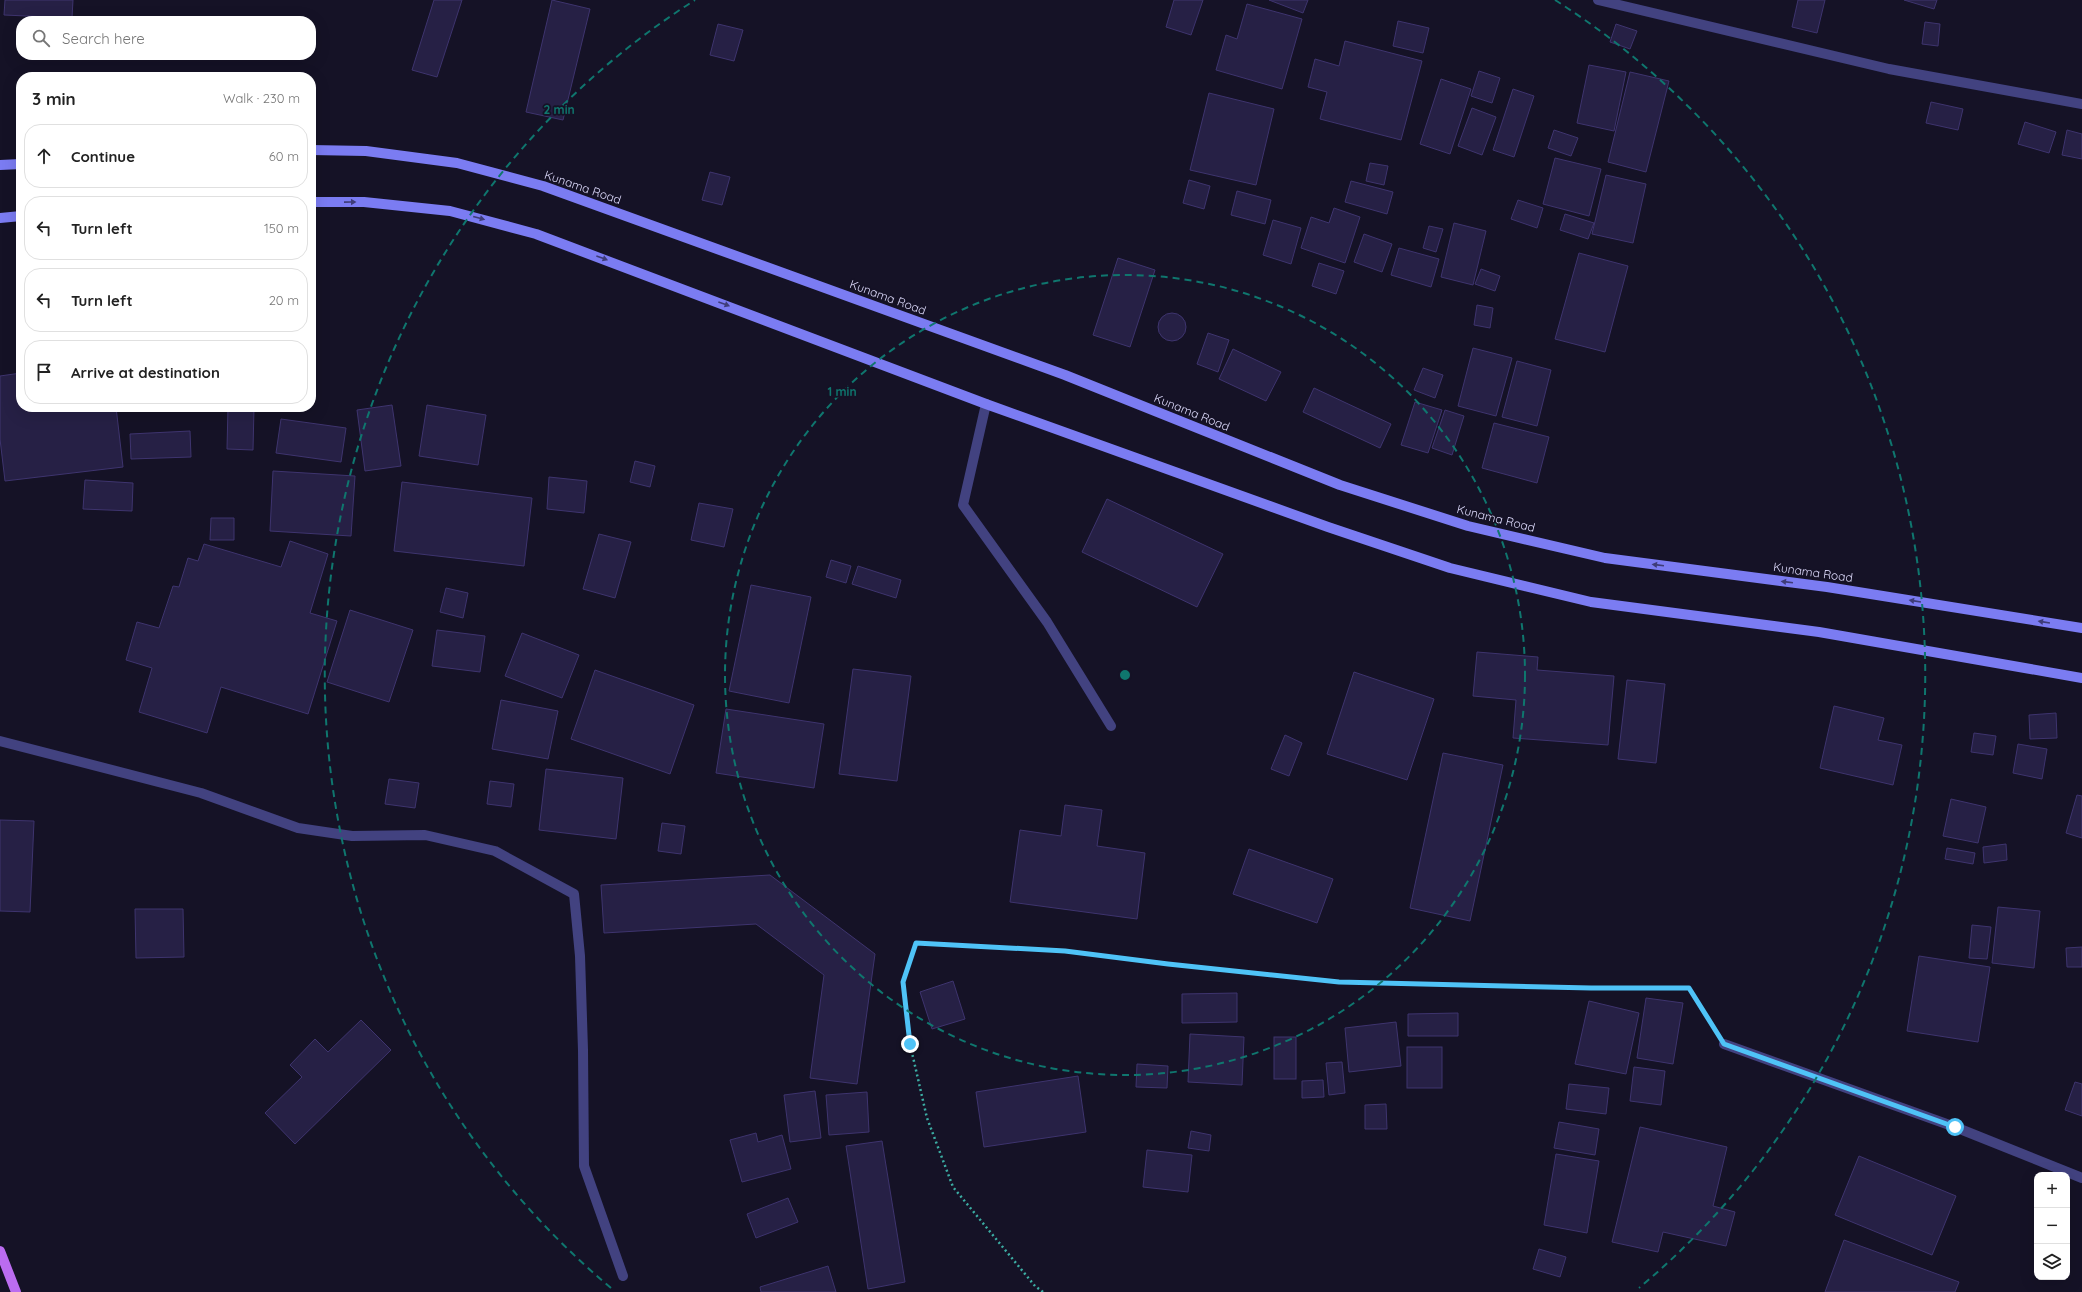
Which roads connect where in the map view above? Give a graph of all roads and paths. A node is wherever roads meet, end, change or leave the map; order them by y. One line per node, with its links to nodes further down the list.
1 (1598, 0): 2 (street)
2 (2082, 104)
3 (316, 150): 10 (main road, Kunama Road, one-way to 3)
4 (16, 164): 5 (main road)
5 (0, 166)
6 (316, 202): 9 (main road, one-way to 9)
7 (16, 216): 8 (main road)
8 (0, 218)
9 (986, 404): 11 (main road); 12 (street)
10 (2082, 628)
11 (2082, 678)
12 (1112, 726)
13 (0, 741): 17 (street)
14 (1724, 1044): 15 (street); 19 (path)
15 (2082, 1178)
16 (0, 1251): 18 (main road)
17 (623, 1276)
18 (16, 1292)
19 (1043, 1292)

